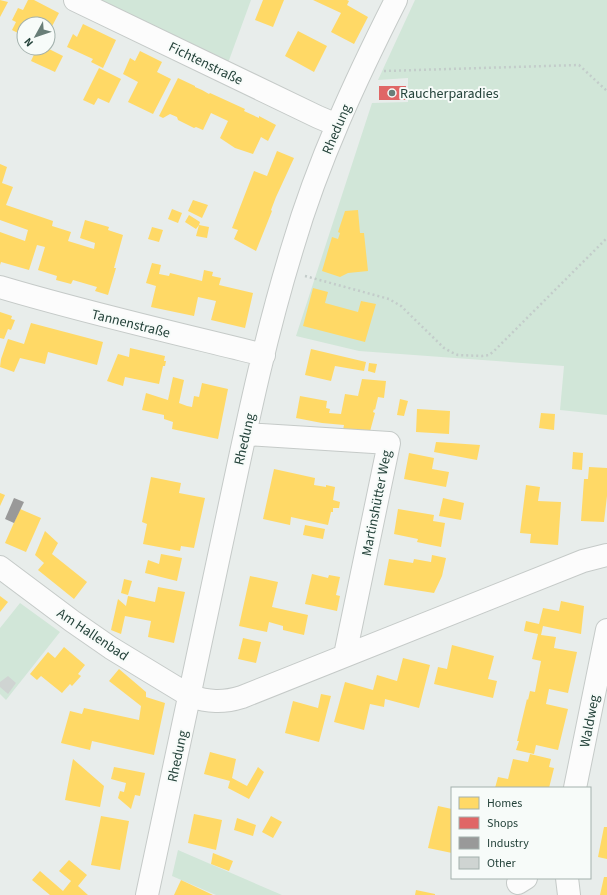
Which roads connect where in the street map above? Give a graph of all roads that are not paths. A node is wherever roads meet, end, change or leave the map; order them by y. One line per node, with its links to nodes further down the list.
1 (75, 0): 3 (street, Fichtenstraße)
2 (396, 0): 3 (street, Rhedung)
3 (338, 125): 5 (street, Rhedung)
4 (0, 287): 5 (street, Tannenstraße)
5 (264, 355): 6 (street, Rhedung)
6 (245, 434): 10 (street, Martinshütter Weg); 11 (street, Rhedung)
7 (607, 555): 10 (street)
8 (0, 567): 11 (street, Am Hallenbad)
9 (607, 630): 12 (street, Waldweg)
10 (345, 655): 11 (street)
11 (190, 696): 14 (street, Rhedung)
12 (575, 787)
13 (567, 879): 15 (street)
14 (147, 895)
15 (569, 895)

